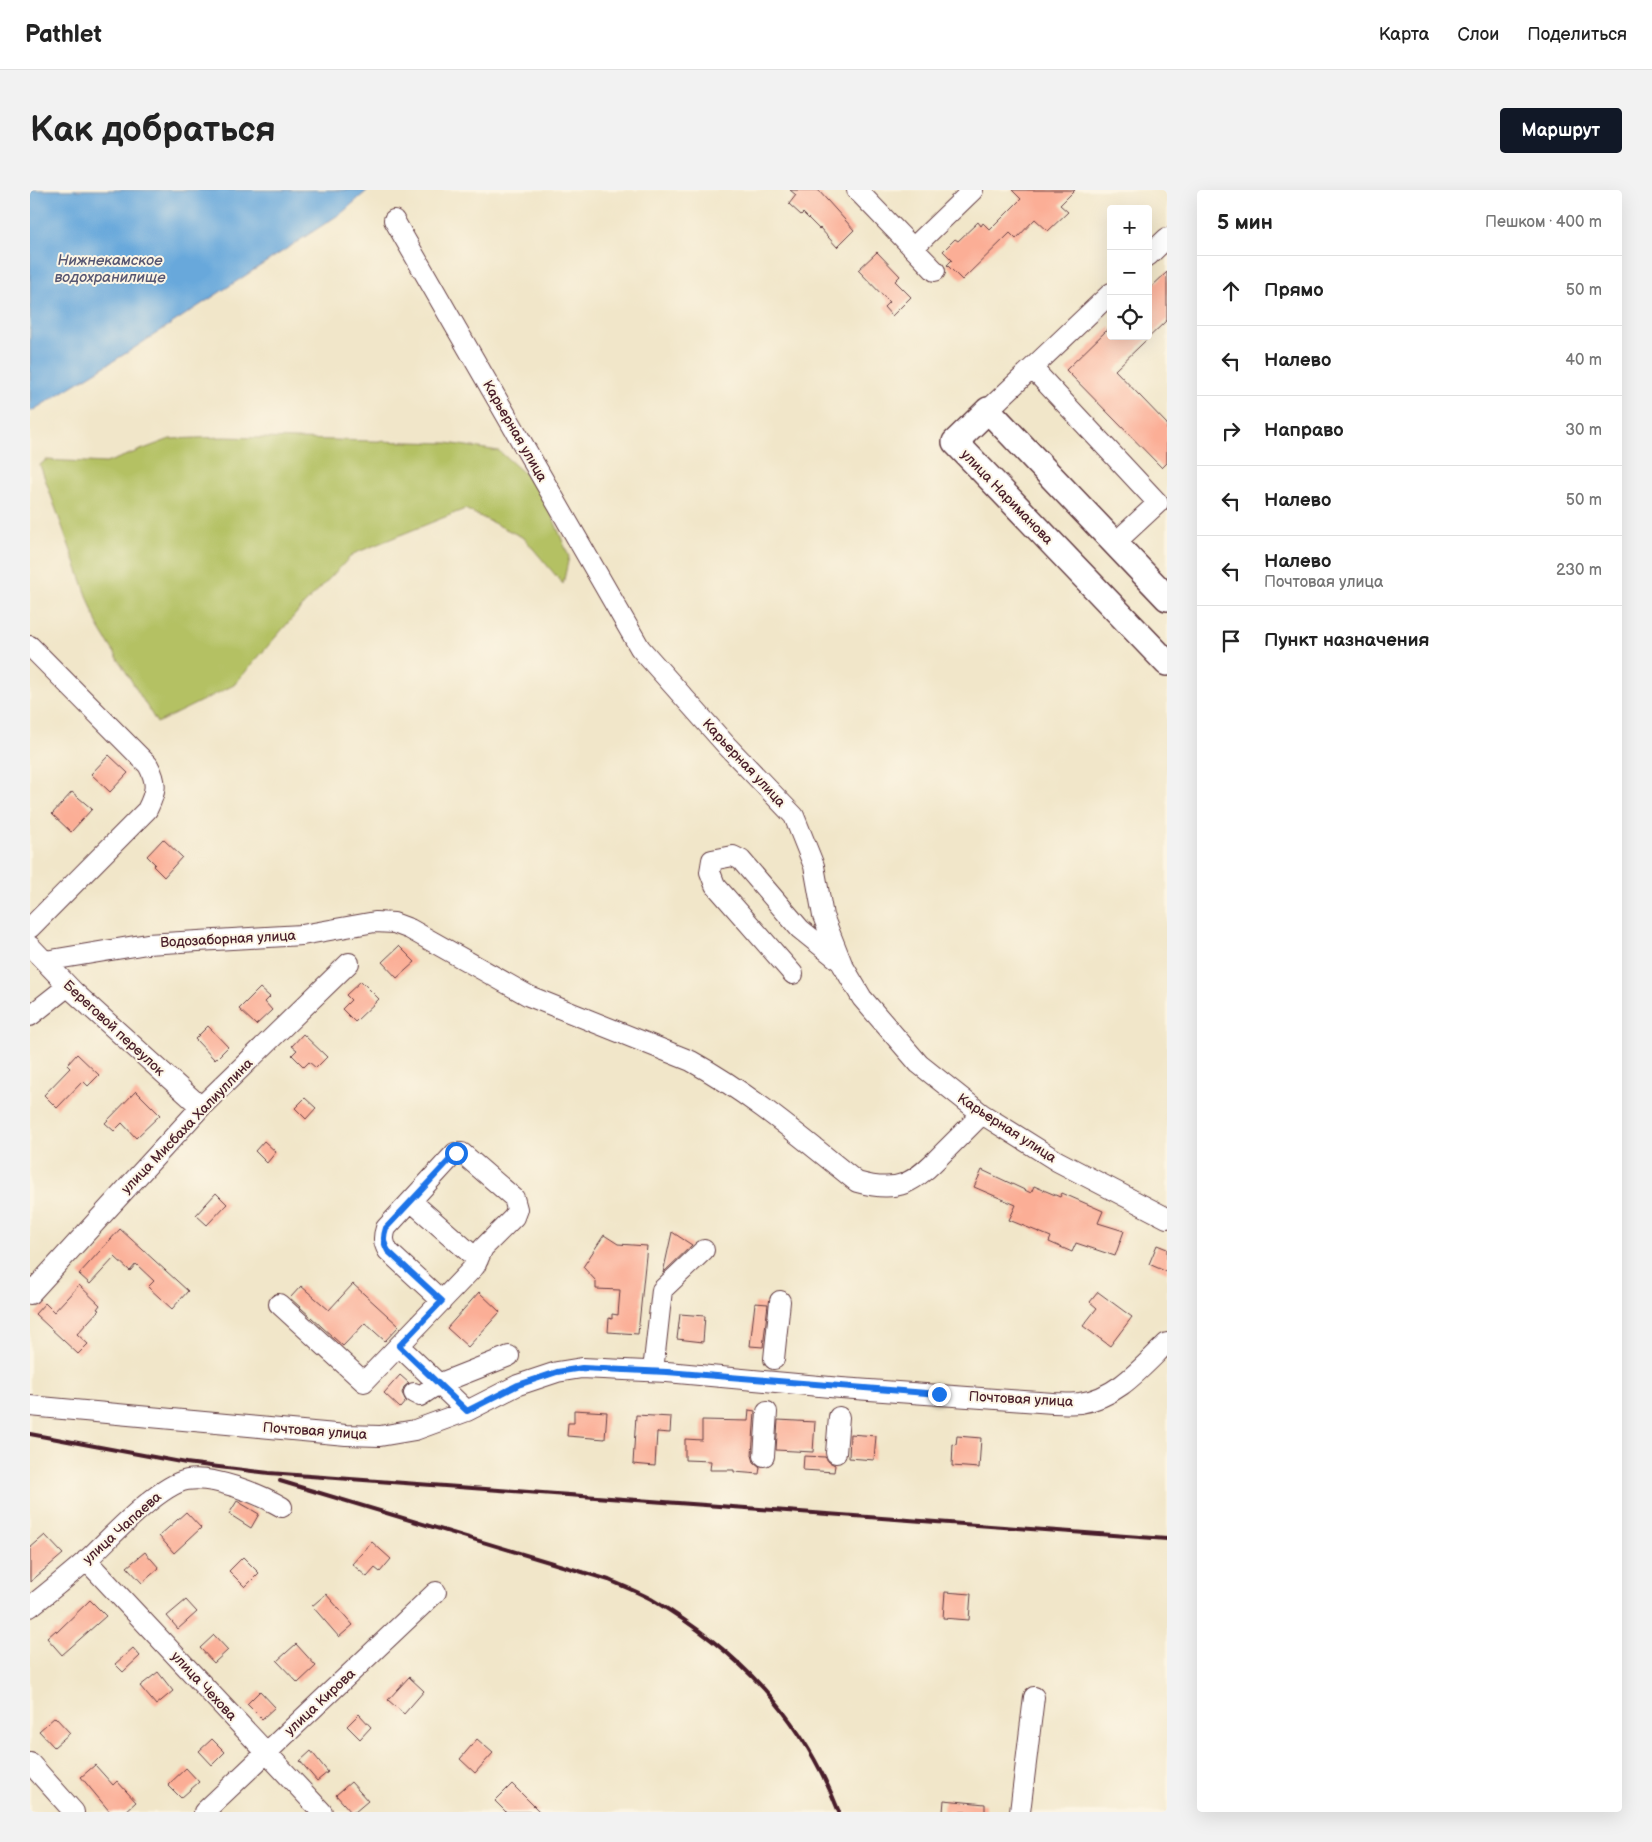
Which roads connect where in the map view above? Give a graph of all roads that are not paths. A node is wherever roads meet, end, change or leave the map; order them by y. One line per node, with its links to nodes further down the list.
1 (857, 190): 5 (street)
2 (973, 190): 5 (street)
3 (394, 220): 22 (street, Карьерная улица)
4 (1167, 238): 6 (street)
5 (914, 247): 7 (street)
6 (1152, 252)
7 (935, 271)
8 (1109, 295): 9 (street)
9 (1033, 369): 10 (street); 11 (street)
10 (988, 410): 12 (main road); 14 (main road, улица Нариманова)
11 (1163, 499): 12 (street)
12 (1115, 543): 13 (main road)
13 (1167, 598)
14 (1143, 639): 16 (main road); 17 (main road, улица Нариманова)
15 (30, 646): 18 (street)
16 (1167, 650)
17 (1167, 664)
18 (30, 928)
19 (30, 946): 20 (street, Береговой переулок)
20 (45, 961): 24 (street, Береговой переулок); 27 (street, Водозаборная улица)
21 (349, 963): 26 (street, улица Мисбаха Халиуллина)
22 (842, 964): 23 (street); 27 (street, Карьерная улица)
23 (793, 974)
24 (68, 986): 25 (street); 26 (street, Береговой переулок)
25 (30, 1016)
26 (201, 1107): 32 (street, улица Мисбаха Халиуллина)
27 (982, 1114): 29 (street, Карьерная улица)
28 (411, 1201): 31 (street); 31 (street); 33 (street)
29 (1167, 1218)
30 (704, 1250): 40 (street)
31 (478, 1260): 33 (street)
32 (30, 1294)
33 (442, 1301): 37 (street)
34 (780, 1301): 39 (street)
35 (279, 1304): 37 (street)
36 (1167, 1343): 40 (street, Почтовая улица)
37 (399, 1346): 41 (street)
38 (509, 1356): 41 (street)
39 (774, 1359)
40 (653, 1371): 44 (street, Почтовая улица)
41 (438, 1384): 42 (street); 44 (street)
42 (414, 1393)
43 (30, 1406): 44 (street, Почтовая улица)
44 (467, 1411)
45 (767, 1412): 48 (street)
46 (839, 1417): 47 (street)
47 (836, 1453)
48 (764, 1456)
49 (282, 1507): 50 (street, улица Чапаева)
50 (86, 1560): 52 (street, улица Чапаева); 54 (street, улица Чехова)
51 (436, 1592): 54 (street, улица Кирова)
52 (30, 1607)
53 (1034, 1696): 59 (street)
54 (266, 1752): 57 (street, улица Кирова); 58 (street, улица Чехова)
55 (30, 1763): 56 (street)
56 (74, 1812)
57 (204, 1812)
58 (322, 1812)
59 (1020, 1812)

